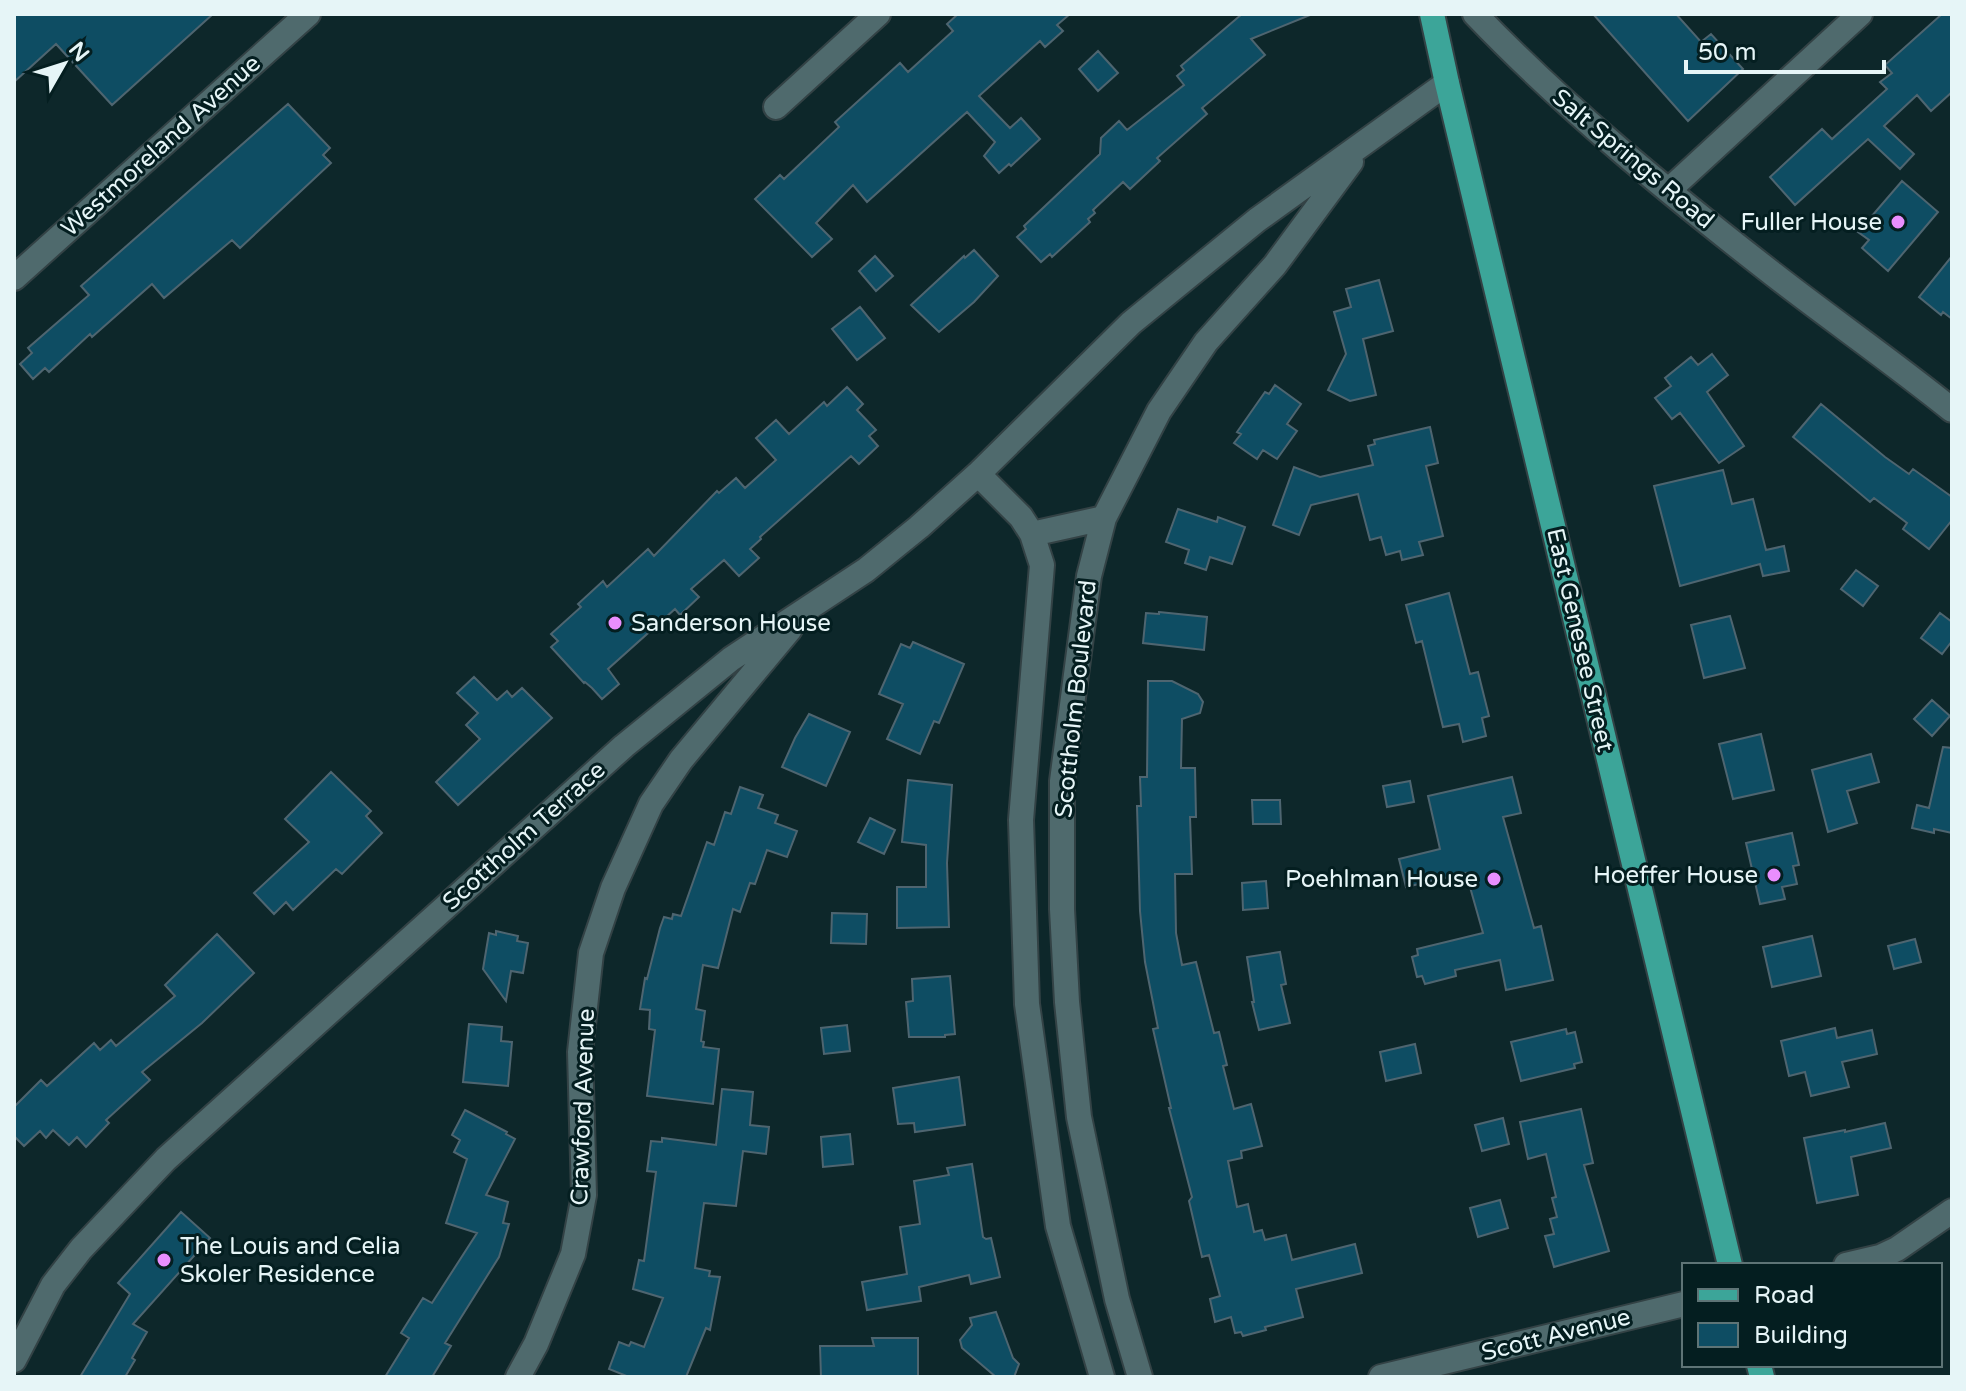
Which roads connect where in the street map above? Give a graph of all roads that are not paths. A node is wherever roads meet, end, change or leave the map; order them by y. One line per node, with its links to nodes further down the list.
1 (308, 14): 10 (street, Westmoreland Avenue)
2 (878, 14): 7 (street)
3 (1432, 14): 6 (main road, East Genesee Street)
4 (1475, 14): 9 (street, Salt Springs Road)
5 (1860, 14): 9 (street)
6 (1447, 83): 8 (street, Scottholm Boulevard); 17 (main road, East Genesee Street)
7 (776, 107)
8 (1363, 145): 12 (street, Scottholm Boulevard); 13 (street, Scottholm Boulevard)
9 (1669, 190): 11 (street, Salt Springs Road)
10 (14, 278)
11 (1949, 403)
12 (978, 474): 14 (street); 15 (street, Scottholm Terrace)
13 (1104, 518): 14 (street); 23 (street, Scottholm Boulevard)
14 (1032, 534): 22 (street, Scottholm Boulevard)
15 (810, 605): 20 (street, Scottholm Terrace); 21 (street, Crawford Avenue)
16 (1952, 1211): 18 (street)
17 (1730, 1263)
18 (1854, 1263)
19 (1682, 1304): 24 (street, Scott Avenue)
20 (14, 1360)
21 (518, 1377)
22 (1102, 1377)
23 (1140, 1377)
24 (1381, 1377)

